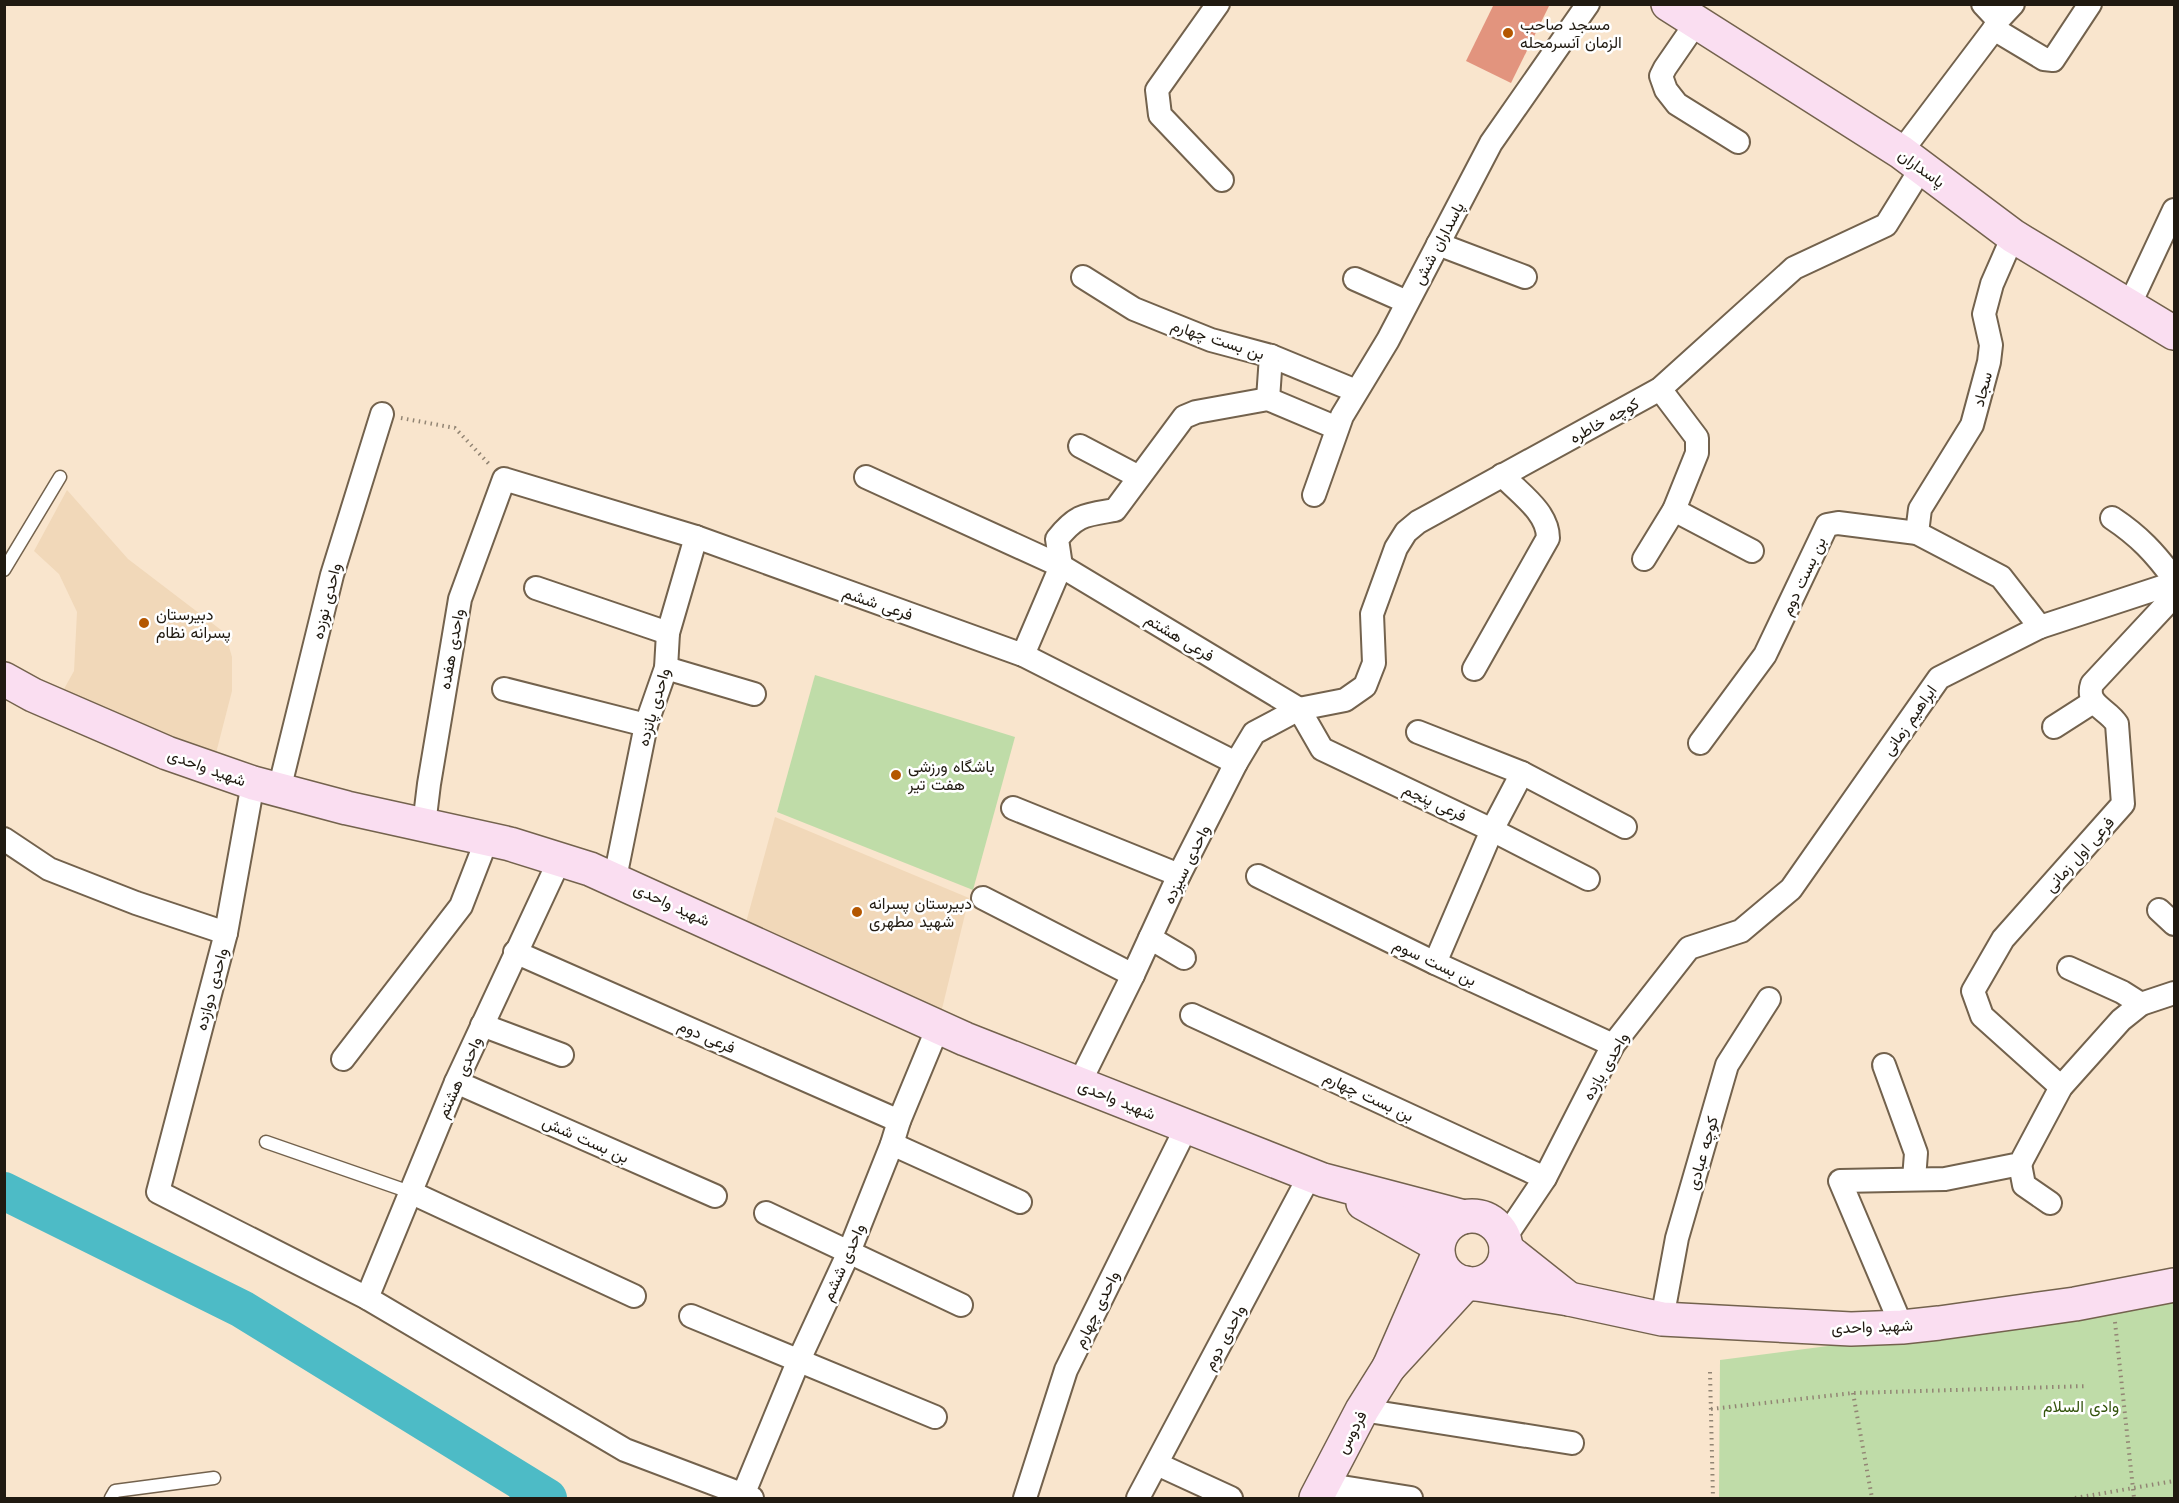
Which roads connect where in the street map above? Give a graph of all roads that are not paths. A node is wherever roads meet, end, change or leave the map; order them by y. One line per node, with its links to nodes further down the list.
1 (1218, 4): 9 (street)
2 (1588, 4): 12 (street, پاسداران شش)
3 (1668, 4): 6 (street, پاسداران)
4 (2090, 4): 5 (street)
5 (1997, 14): 8 (street, كوچه خاطره)
6 (1696, 23): 7 (street); 8 (street, پاسداران)
7 (1738, 142)
8 (1912, 159): 11 (street, پاسداران); 20 (street, كوچه خاطره)
9 (1222, 180)
10 (2175, 210): 17 (street)
11 (2013, 236): 17 (street, پاسداران); 34 (street, سجاد)
12 (1438, 244): 14 (street); 16 (street, پاسداران شش)
13 (1083, 277): 19 (street, بن بست چهارم)
14 (1525, 277)
15 (1356, 279): 16 (street)
16 (1407, 302): 21 (street, پاسداران شش)
17 (2129, 306): 18 (street, پاسداران)
18 (2175, 333)
19 (1271, 356): 21 (street, بن بست چهارم); 22 (street)
20 (1660, 389): 26 (street, كوچه خاطره); 32 (street)
21 (1356, 391): 24 (street, پاسداران شش)
22 (1268, 399): 24 (street); 29 (street)
23 (382, 414): 60 (street, واحدی نوزده)
24 (1337, 428): 31 (street, پاسداران شش)
25 (1080, 446): 29 (street)
26 (1502, 475): 47 (street); 51 (street, كوچه خاطره)
27 (60, 477): 39 (lane)
28 (866, 477): 38 (street, فرعی هشتم)
29 (1139, 477): 38 (street)
30 (504, 480): 35 (street, فرعی ششم); 62 (street, واحدی هفده)
31 (1314, 495)
32 (1674, 510): 36 (street); 37 (street)
33 (2112, 518): 40 (street)
34 (1917, 533): 43 (street, بن بست دوم); 57 (street, بن بست دوم)
35 (696, 537): 44 (street, واحدی پانزده); 45 (street, فرعی ششم)
36 (1752, 551)
37 (1644, 559)
38 (1061, 566): 45 (street); 53 (street, فرعی هشتم)
39 (4, 570)
40 (2175, 581): 43 (street, ابراهیم زمانی)
41 (536, 588): 44 (street)
42 (2175, 596): 52 (street)
43 (2040, 627): 73 (street, ابراهیم زمانی)
44 (668, 633): 46 (street, واحدی پانزده)
45 (1023, 655): 58 (street, فرعی ششم)
46 (666, 668): 50 (street); 54 (street, واحدی پانزده)
47 (1474, 669)
48 (4, 679): 60 (street, شهید واحدی)
49 (504, 688): 54 (street)
50 (754, 694)
51 (1345, 699): 53 (street, واحدی سیزده)
52 (2093, 702): 55 (street); 93 (street, فرعی اول زمانی)
53 (1299, 709): 58 (street, واحدی سیزده); 64 (street, فرعی پنجم)
54 (646, 725): 70 (street, واحدی پانزده)
55 (2054, 727)
56 (1418, 732): 59 (street)
57 (1700, 743)
58 (1236, 763): 68 (street, واحدی سیزده)
59 (1522, 773): 63 (street); 64 (street)
60 (266, 787): 62 (street, شهید واحدی); 74 (street, واحدی دوازده)
61 (1013, 808): 68 (street)
62 (424, 825): 66 (street, شهید واحدی)
63 (1625, 827)
64 (1492, 830): 71 (street, فرعی پنجم); 78 (street)
65 (4, 838): 74 (street)
66 (488, 839): 67 (street, شهید واحدی); 89 (street)
67 (560, 859): 70 (street, شهید واحدی); 76 (street, واحدی هشتم)
68 (1179, 875): 75 (street, واحدی سیزده)
69 (1258, 876): 78 (street, بن بست سوم)
70 (615, 878): 86 (street, شهید واحدی)
71 (1588, 879)
72 (983, 898): 80 (street)
73 (1741, 931): 87 (street, واحدی یازده)
74 (226, 933): 114 (street, واحدی دوازده)
75 (1150, 938): 77 (street); 80 (street, واحدی سیزده)
76 (515, 952): 85 (street, واحدی هشتم); 94 (street, فرعی دوم)
77 (1184, 958)
78 (1435, 963): 87 (street, بن بست سوم)
79 (2069, 968): 83 (street)
80 (1133, 975): 92 (street, واحدی سیزده)
81 (2175, 993): 83 (street)
82 (1769, 999): 118 (street, کوچه عبادی)
83 (2140, 1004): 93 (street)
84 (1192, 1015): 100 (street, بن بست چهارم)
85 (482, 1025): 88 (street); 91 (street, واحدی هشتم)
86 (938, 1027): 92 (street, شهید واحدی); 94 (street, واحدی ششم)
87 (1613, 1045): 100 (street, واحدی یازده)
88 (562, 1055)
89 (343, 1059)
90 (1884, 1065): 101 (street)
91 (456, 1082): 102 (street, واحدی هشتم); 103 (street, بن بست شش)
92 (1079, 1084): 95 (street, شهید واحدی)
93 (2061, 1086): 98 (street)
94 (899, 1121): 97 (street, واحدی ششم)
95 (1187, 1126): 99 (street, شهید واحدی); 130 (street, واحدی چهارم)
96 (266, 1142): 102 (lane)
97 (892, 1144): 104 (street); 110 (street, واحدی ششم)
98 (2020, 1164): 101 (street); 105 (street)
99 (1316, 1177): 107 (street); 109 (street); 125 (street, واحدی دوم)
100 (1545, 1178): 108 (street, واحدی یازده)
101 (1914, 1179): 119 (street)
102 (410, 1192): 113 (street); 114 (street, واحدی هشتم)
103 (716, 1196)
104 (1020, 1202)
105 (2050, 1203)
106 (766, 1213): 110 (street)
107 (1464, 1216): 108 (street); 109 (street)
108 (1505, 1244): 111 (street); 115 (street)
109 (1438, 1250): 111 (street); 121 (street)
110 (849, 1252): 116 (street); 120 (street, واحدی ششم)
111 (1471, 1283): 115 (street, شهید واحدی); 121 (street)
112 (2175, 1285): 119 (street, شهید واحدی)
113 (634, 1296)
114 (367, 1298): 128 (street)
115 (1569, 1299): 118 (street, شهید واحدی)
116 (961, 1305)
117 (691, 1316): 120 (street)
118 (1662, 1318): 119 (street, شهید واحدی)
119 (1902, 1327)
120 (798, 1362): 123 (street); 128 (street, واحدی ششم)
121 (1389, 1367): 122 (street, فردوس)
122 (1362, 1410): 124 (street); 127 (street, فردوس)
123 (935, 1417)
124 (1572, 1443)
125 (1157, 1464): 131 (street, واحدی دوم); 132 (street)
126 (214, 1478): 129 (lane)
127 (1319, 1491): 133 (street)
128 (747, 1497)
129 (111, 1498)
130 (1025, 1498)
131 (1138, 1498)
132 (1231, 1498)
133 (1411, 1498)

